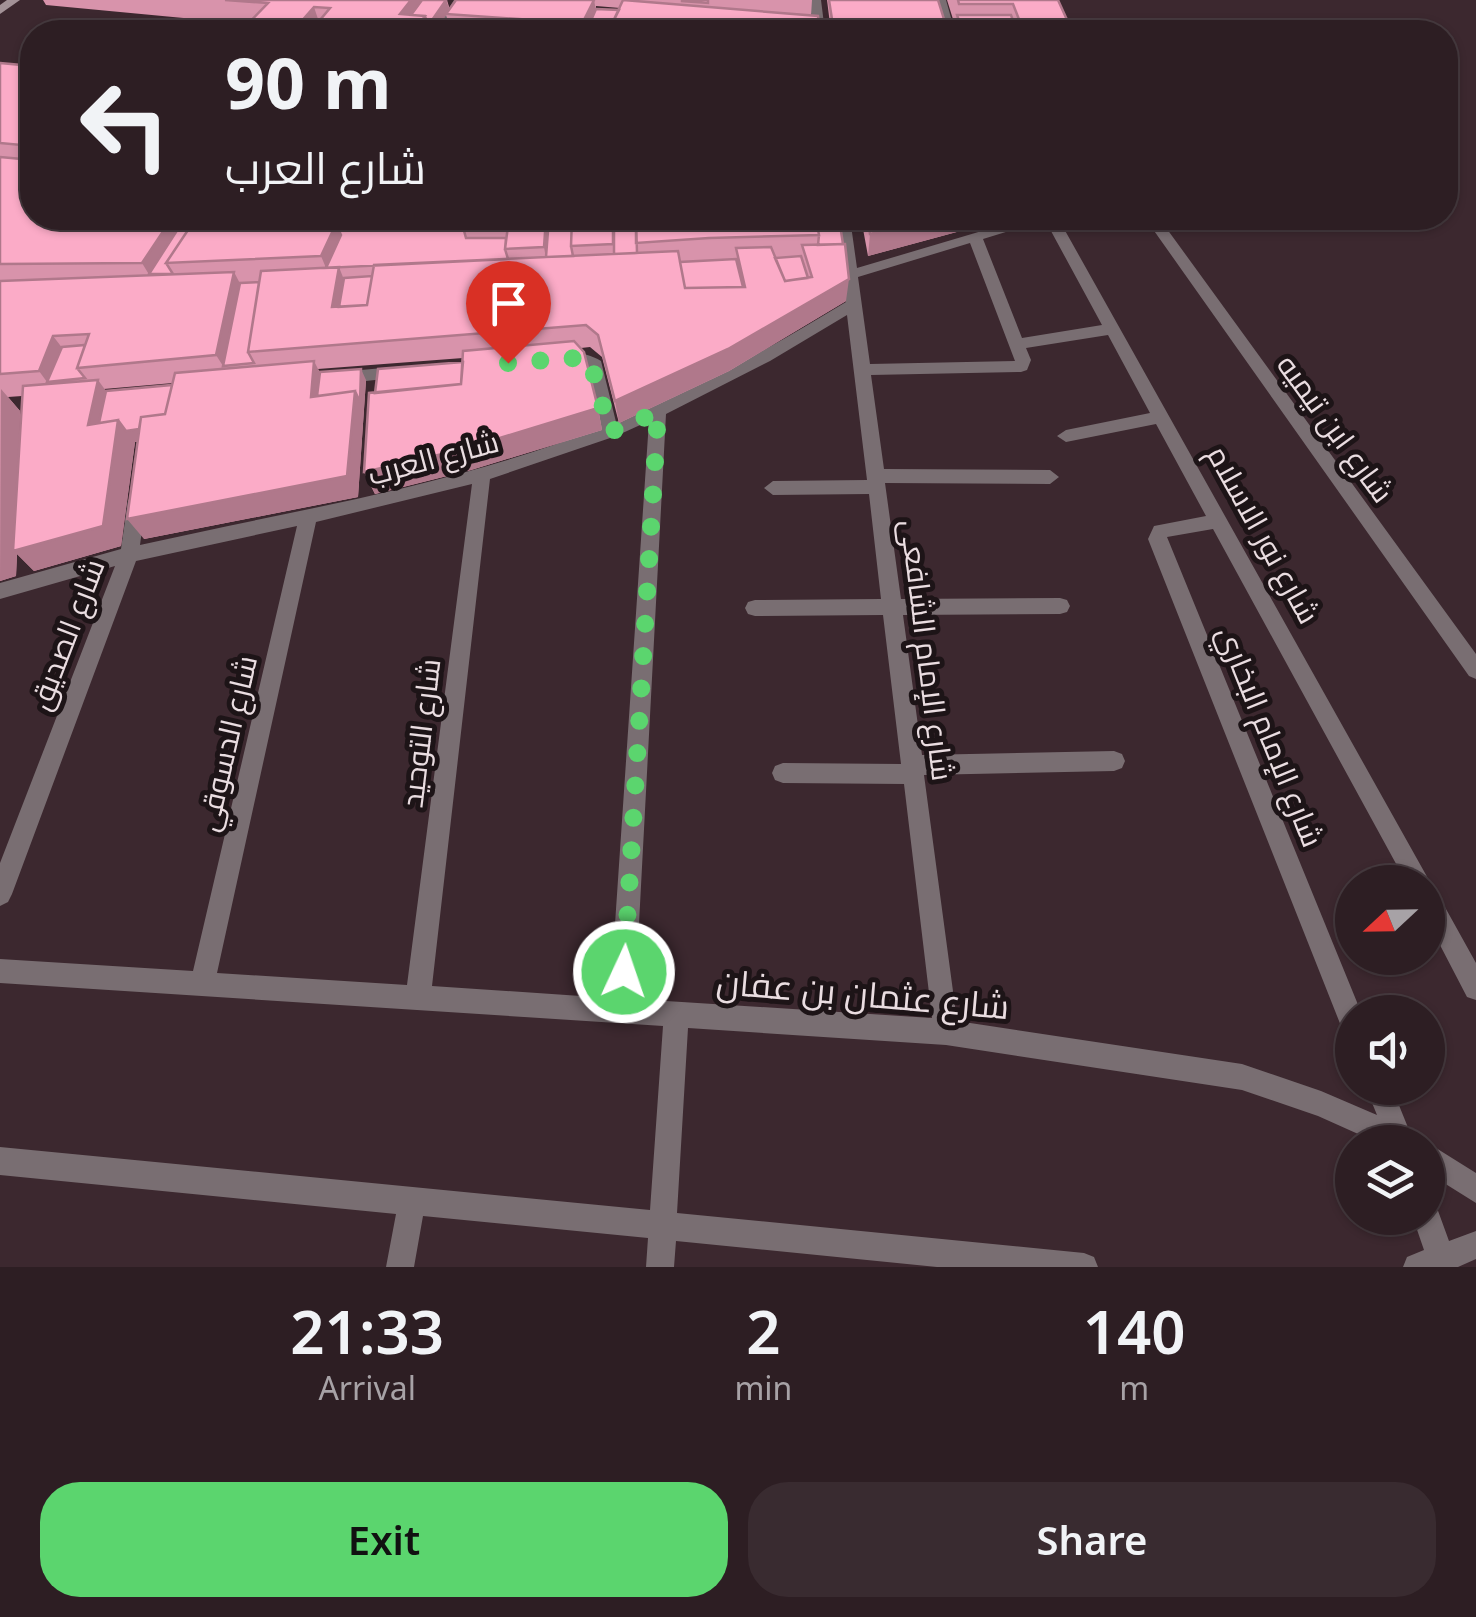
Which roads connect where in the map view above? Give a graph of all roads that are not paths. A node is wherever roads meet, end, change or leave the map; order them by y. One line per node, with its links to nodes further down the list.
1 (14, 0): 4 (street)
2 (454, 2): 3 (street)
3 (477, 4)
4 (0, 10)
5 (844, 230): 11 (street, شارع الإمام الشافعى)
6 (991, 230): 9 (street)
7 (1058, 230): 13 (street, شارع نور الاسلام)
8 (1161, 230): 35 (street, شارع ابن تيميه)
9 (975, 237): 11 (street); 14 (street)
10 (828, 262): 11 (street)
11 (849, 268): 12 (street, شارع الإمام الشافعى)
12 (854, 304): 17 (street, شارع الإمام الشافعى); 19 (street, شارع العرب)
13 (1113, 329): 14 (street); 20 (street, شارع نور الاسلام)
14 (1017, 344): 17 (street)
15 (539, 361): 21 (street)
16 (429, 370): 18 (street)
17 (862, 370): 26 (street, شارع الإمام الشافعى)
18 (317, 380)
19 (658, 412): 21 (street, شارع العرب); 47 (street)
20 (1162, 417): 22 (street); 29 (street, شارع نور الاسلام)
21 (610, 432): 23 (street, شارع العرب)
22 (1066, 436)
23 (482, 475): 28 (street, شارع العرب); 46 (street, شارع التوحيد)
24 (1050, 477): 26 (street)
25 (140, 481): 30 (street, شارع الصديق)
26 (876, 481): 27 (street); 33 (street, شارع الإمام الشافعى)
27 (772, 488)
28 (308, 516): 30 (street, شارع العرب); 43 (street, شارع الدسوقي)
29 (1221, 521): 39 (street, شارع نور الاسلام); 45 (street, شارع الإمام البخاري)
30 (130, 551): 31 (street, شارع العرب); 40 (street, شارع الصديق)
31 (0, 591)
32 (1060, 606): 33 (street)
33 (892, 607): 34 (street); 37 (street, شارع الإمام الشافعى)
34 (755, 608)
35 (1476, 670)
36 (1114, 762): 37 (street)
37 (912, 770): 38 (street); 49 (street, شارع الإمام الشافعى)
38 (783, 773)
39 (1409, 865)
40 (0, 894)
41 (1445, 931): 44 (street)
42 (0, 972): 43 (street, شارع عثمان بن عفان)
43 (202, 984): 46 (street, شارع عثمان بن عفان)
44 (1476, 988)
45 (1341, 995)
46 (418, 998): 47 (street, شارع عثمان بن عفان)
47 (622, 1012): 48 (street, شارع عثمان بن عفان)
48 (676, 1015): 49 (street, شارع عثمان بن عفان); 55 (street)
49 (946, 1032): 50 (street, شارع عثمان بن عفان)
50 (1367, 1125)
51 (0, 1161): 54 (street)
52 (1445, 1168): 53 (street)
53 (1476, 1188)
54 (412, 1201): 55 (street); 60 (street)
55 (663, 1226): 58 (street); 61 (street)
56 (1430, 1235): 59 (street)
57 (1476, 1245): 59 (street)
58 (906, 1258): 62 (street)
59 (1434, 1265)
60 (400, 1267)
61 (660, 1267)
62 (1084, 1267)

